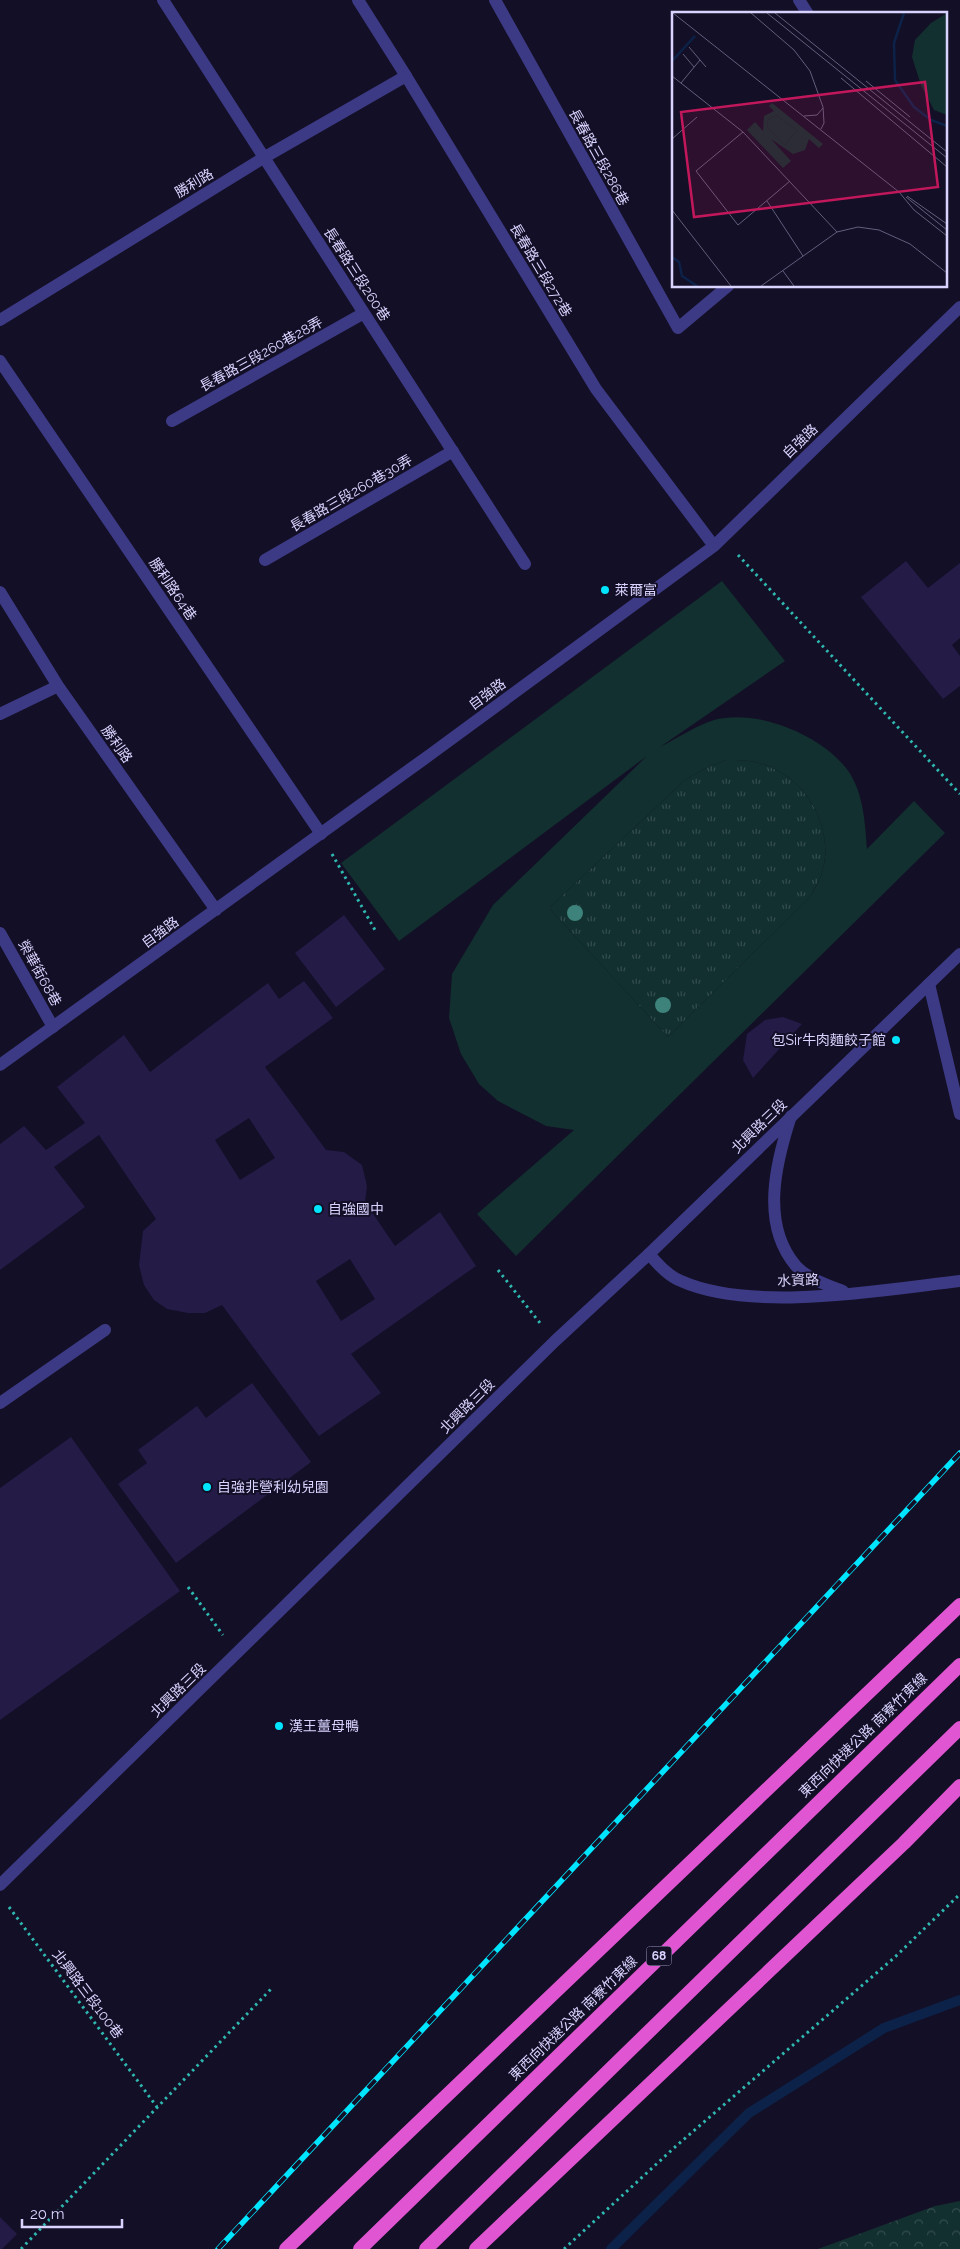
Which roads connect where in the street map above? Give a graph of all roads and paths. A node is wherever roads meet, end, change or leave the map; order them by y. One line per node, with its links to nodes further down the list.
1 (163, 0): 7 (street, 長春路三段260巷)
2 (358, 0): 6 (street, 長春路三段272巷)
3 (495, 0): 8 (street, 長春路三段286巷)
4 (798, 0): 5 (street)
5 (807, 12)
6 (406, 76): 7 (street, 勝利路); 15 (street, 長春路三段272巷)
7 (265, 158): 10 (street, 長春路三段260巷); 11 (street, 勝利路)
8 (726, 288)
9 (960, 307): 15 (street, 自強路)
10 (364, 313): 13 (street, 長春路三段260巷28弄); 14 (street, 長春路三段260巷)
11 (0, 320)
12 (0, 360): 22 (street, 勝利路64巷)
13 (172, 421)
14 (453, 451): 16 (street, 長春路三段260巷30弄); 17 (street, 長春路三段260巷)
15 (718, 542): 21 (path); 22 (street, 自強路)
16 (265, 560)
17 (525, 564)
18 (0, 592): 19 (street, 勝利路)
19 (58, 686): 20 (street); 23 (street, 勝利路)
20 (0, 714)
21 (960, 794)
22 (321, 834): 23 (street, 自強路); 24 (path)
23 (216, 910): 28 (street, 自強路)
24 (376, 930)
25 (0, 933): 28 (street, 榮華街68巷)
26 (960, 954): 27 (street, 北興路三段)
27 (929, 984): 30 (street); 31 (street, 北興路三段)
28 (53, 1027): 29 (street, 自強路)
29 (0, 1065)
30 (960, 1114)
31 (791, 1116): 32 (street, 北興路三段); 35 (street)
32 (649, 1254): 35 (street, 水資路); 37 (street, 北興路三段)
33 (498, 1270): 37 (path)
34 (960, 1281): 35 (street, 水資路)
35 (848, 1293)
36 (105, 1330): 38 (street)
37 (554, 1341): 41 (street, 北興路三段)
38 (0, 1404)
39 (188, 1587): 41 (path)
40 (960, 1605): 51 (highway)
41 (237, 1653): 45 (street, 北興路三段)
42 (960, 1665): 52 (highway, 東西向快速公路 南寮竹東線 / 68)
43 (960, 1728): 53 (highway)
44 (960, 1786): 54 (highway)
45 (0, 1885)
46 (960, 1894): 55 (path)
47 (6, 1903): 49 (path, 北興路三段100巷)
48 (272, 1988): 49 (path)
49 (158, 2107): 50 (path)
50 (21, 2249)
51 (286, 2249)
52 (360, 2249)
53 (426, 2249)
54 (476, 2249)
55 (564, 2249)

